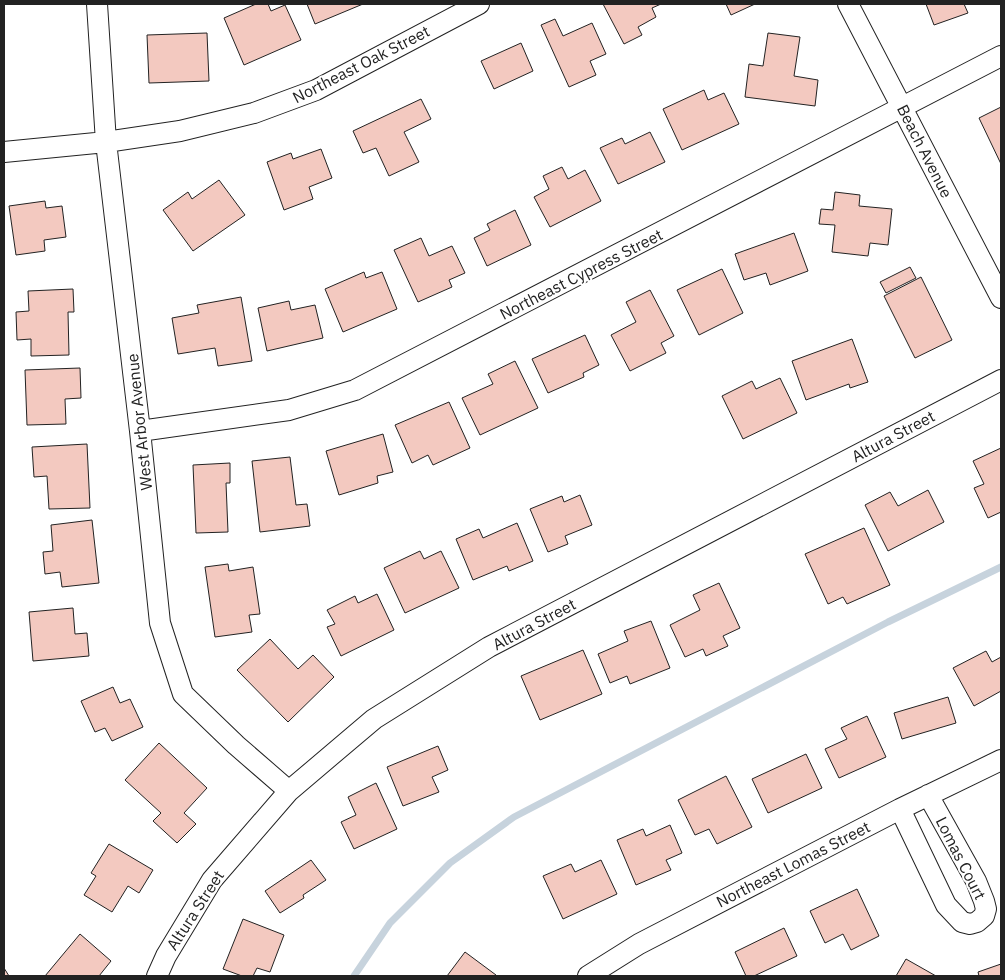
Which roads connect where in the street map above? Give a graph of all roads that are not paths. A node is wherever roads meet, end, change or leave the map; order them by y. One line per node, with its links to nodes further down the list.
1 (96, 4): 6 (street, West Arbor Avenue)
2 (479, 4): 6 (street, Northeast Oak Street)
3 (848, 4): 5 (street, Beach Avenue)
4 (1001, 56): 5 (street, Northeast Cypress Street)
5 (903, 108): 8 (street, Beach Avenue); 10 (street, Northeast Cypress Street)
6 (106, 142): 7 (street, Northeast Oak Street); 10 (street, West Arbor Avenue)
7 (4, 152)
8 (1001, 298)
9 (1001, 380): 12 (street, Altura Street)
10 (140, 431): 12 (street, West Arbor Avenue)
11 (1001, 760): 13 (street, Northeast Lomas Street)
12 (289, 791): 15 (street, Altura Street)
13 (928, 796): 14 (street, Northeast Lomas Street); 14 (street, Lomas Court)
14 (900, 809): 16 (street, Northeast Lomas Street)
15 (157, 976)
16 (588, 976)

